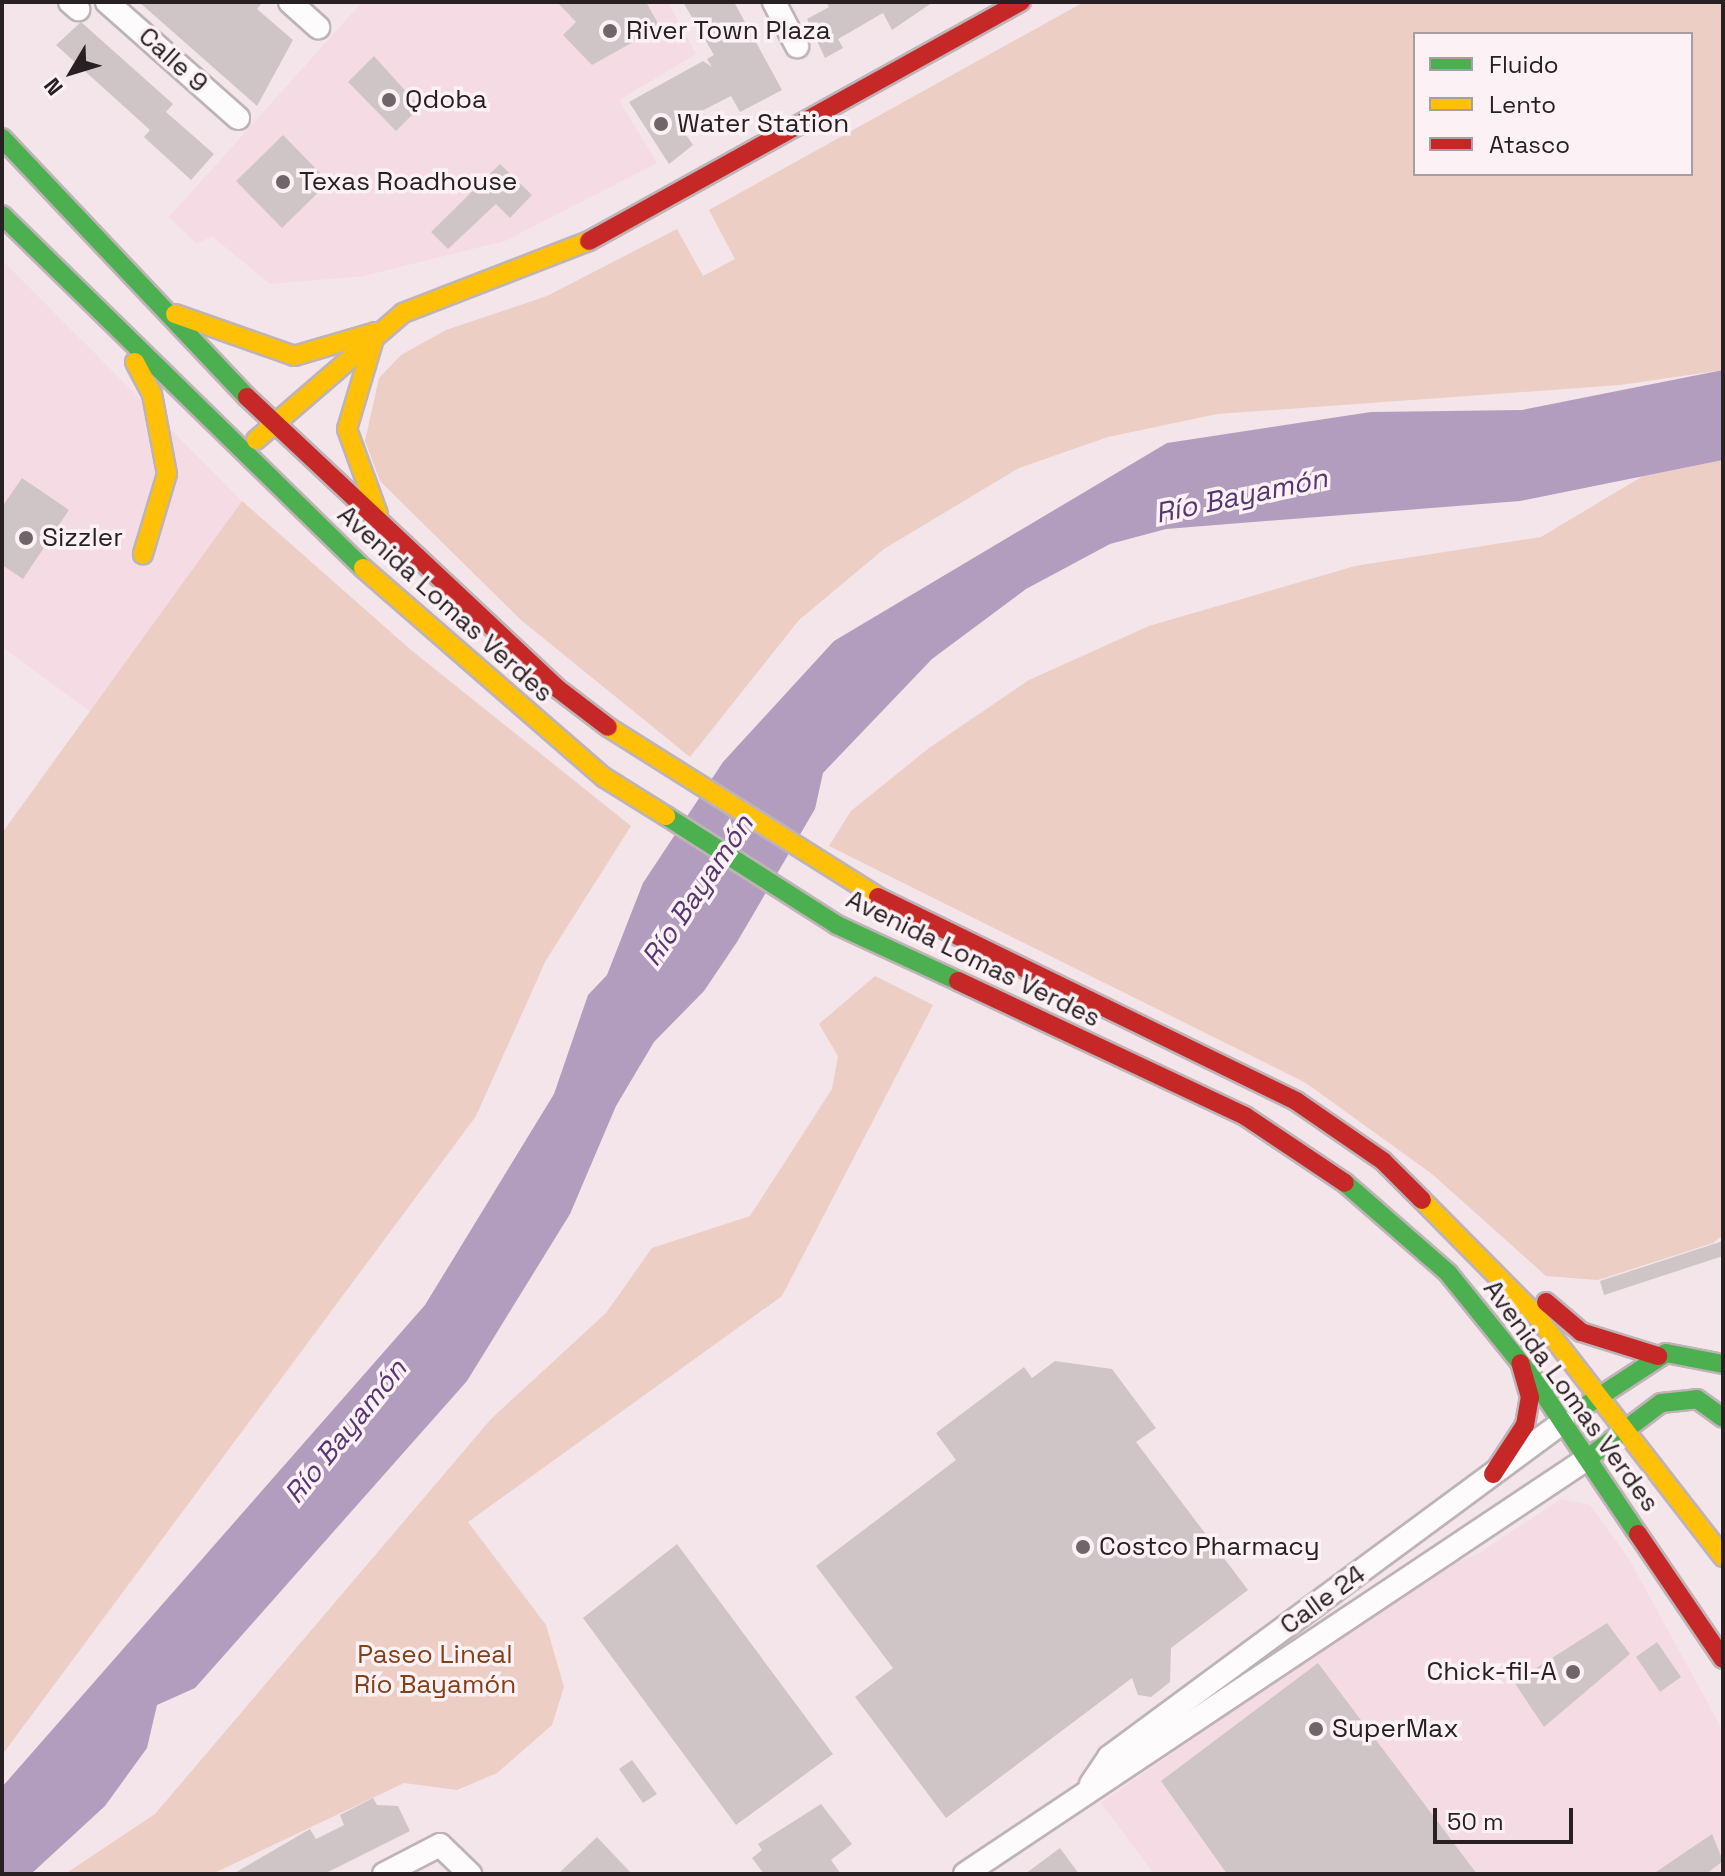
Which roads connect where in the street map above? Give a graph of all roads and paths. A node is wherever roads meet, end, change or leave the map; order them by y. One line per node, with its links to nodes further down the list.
1 (107, 2): 7 (street, Calle 9)
2 (290, 2): 5 (street)
3 (774, 2): 6 (street)
4 (1021, 2): 11 (main road)
5 (318, 27)
6 (797, 46)
7 (238, 118)
8 (2, 138): 10 (main road, Avenida Lomas Verdes)
9 (2, 215): 12 (main road, Avenida Lomas Verdes)
10 (161, 310): 11 (main road); 13 (main road, Avenida Lomas Verdes)
11 (376, 332): 13 (main road); 15 (main road)
12 (123, 340): 14 (main road, Avenida Lomas Verdes); 16 (main road)
13 (273, 425): 14 (main road); 15 (main road, Avenida Lomas Verdes)
14 (241, 453): 19 (main road, Avenida Lomas Verdes)
15 (385, 529): 17 (main road, Avenida Lomas Verdes)
16 (143, 554)
17 (1483, 1259): 18 (main road); 21 (main road, Avenida Lomas Verdes)
18 (1658, 1356): 20 (main road); 21 (main road)
19 (1520, 1362): 23 (main road, Avenida Lomas Verdes); 26 (main road)
20 (1723, 1364)
21 (1599, 1394): 23 (main road); 24 (main road, Avenida Lomas Verdes)
22 (1723, 1418): 24 (main road)
23 (1563, 1422): 25 (main road, Avenida Lomas Verdes); 26 (street, Calle 24)
24 (1626, 1430): 25 (main road); 27 (main road, Avenida Lomas Verdes)
25 (1588, 1458): 28 (main road, Avenida Lomas Verdes); 29 (street, Calle 24)
26 (1493, 1474): 29 (street, Calle 24)
27 (1723, 1557)
28 (1723, 1659)
29 (1091, 1784): 32 (street, Calle 24)
30 (384, 1874): 31 (street)
31 (470, 1874)
32 (965, 1874)

